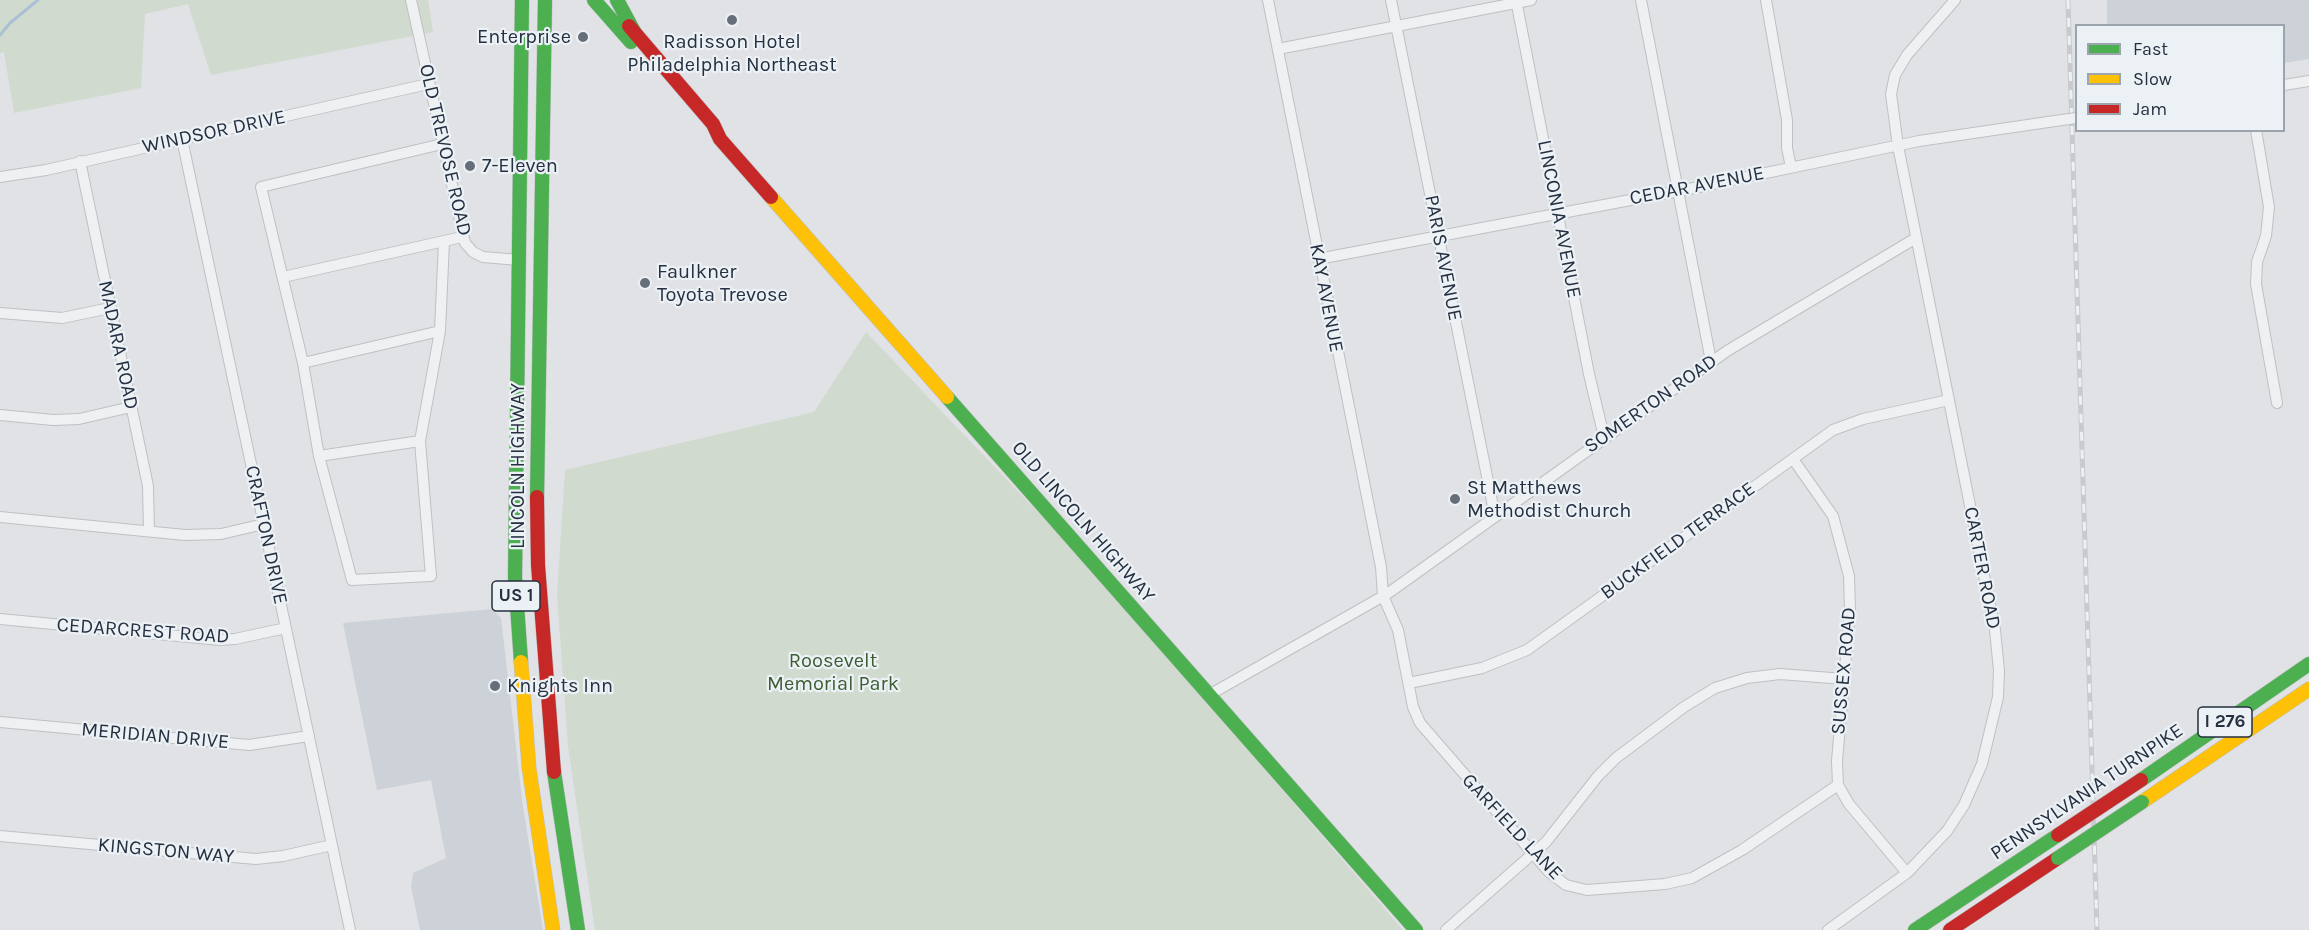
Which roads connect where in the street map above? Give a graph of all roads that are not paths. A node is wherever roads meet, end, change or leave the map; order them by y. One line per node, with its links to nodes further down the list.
1 (411, 0): 18 (street, OLD TREVOSE ROAD)
2 (522, 0): 36 (main road, LINCOLN HIGHWAY / US 1)
3 (594, 0): 23 (main road, OLD LINCOLN HIGHWAY)
4 (608, 0): 15 (main road, OLD LINCOLN HIGHWAY)
5 (617, 0): 15 (main road)
6 (1268, 0): 16 (street, KAY AVENUE)
7 (1391, 0): 14 (street, PARIS AVENUE)
8 (1531, 0): 13 (street)
9 (1641, 0): 29 (street)
10 (1766, 0): 27 (street)
11 (1955, 0): 25 (street, CARTER ROAD)
12 (546, 1): 72 (main road, LINCOLN HIGHWAY / US 1)
13 (1517, 2): 14 (street); 30 (street, LINCONIA AVENUE)
14 (1396, 26): 16 (street); 32 (street, PARIS AVENUE)
15 (636, 35): 23 (main road, OLD LINCOLN HIGHWAY)
16 (1278, 49): 35 (street, KAY AVENUE)
17 (2309, 81): 19 (street)
18 (428, 84): 22 (street, WINDSOR DRIVE); 24 (street, OLD TREVOSE ROAD)
19 (2285, 85)
20 (2075, 118): 25 (street, CEDAR AVENUE, bridge)
21 (2256, 132): 44 (street)
22 (182, 139): 26 (street, WINDSOR DRIVE); 53 (street, CRAFTON DRIVE)
23 (720, 139): 62 (main road, OLD LINCOLN HIGHWAY)
24 (442, 144): 31 (street, OLD TREVOSE ROAD); 37 (street)
25 (1898, 146): 27 (street, CEDAR AVENUE); 33 (street, CARTER ROAD)
26 (80, 161): 28 (street, WINDSOR DRIVE); 38 (street, MADARA ROAD)
27 (1791, 167): 29 (street, CEDAR AVENUE)
28 (0, 177)
29 (1678, 190): 30 (street, CEDAR AVENUE); 41 (street)
30 (1558, 214): 32 (street, CEDAR AVENUE); 47 (street, LINCONIA AVENUE)
31 (462, 237): 34 (street); 36 (street, OLD TREVOSE ROAD)
32 (1438, 237): 35 (street, CEDAR AVENUE); 51 (street, PARIS AVENUE)
33 (1917, 238): 41 (street, SOMERTON ROAD); 43 (street, CARTER ROAD)
34 (444, 241): 37 (street); 40 (street)
35 (1318, 259): 55 (street, KAY AVENUE)
36 (519, 260): 71 (main road, LINCOLN HIGHWAY / US 1)
37 (283, 277): 42 (street)
38 (110, 308): 39 (street); 45 (street, MADARA ROAD)
39 (0, 313)
40 (440, 331): 42 (street); 48 (street)
41 (1711, 361): 47 (street, SOMERTON ROAD)
42 (303, 363): 49 (street)
43 (1949, 400): 50 (street, BUCKFIELD TERRACE); 69 (street, CARTER ROAD)
44 (2277, 404)
45 (131, 407): 46 (street); 54 (street, MADARA ROAD)
46 (0, 415)
47 (1604, 437): 51 (street, SOMERTON ROAD)
48 (420, 441): 49 (street); 49 (street)
49 (319, 456)
50 (1793, 459): 59 (street, SUSSEX ROAD); 60 (street, BUCKFIELD TERRACE)
51 (1495, 516): 55 (street, SOMERTON ROAD)
52 (0, 518): 54 (street)
53 (264, 524): 54 (street); 57 (street, CRAFTON DRIVE)
54 (149, 531)
55 (1383, 597): 60 (street, GARFIELD LANE); 62 (street, SOMERTON ROAD)
56 (0, 619): 57 (street, CEDARCREST ROAD)
57 (286, 628): 64 (street, CRAFTON DRIVE)
58 (2309, 664): 76 (main road, PENNSYLVANIA TURNPIKE / I 276, bridge)
59 (1844, 679): 65 (street, SUSSEX ROAD); 68 (street)
60 (1408, 683): 68 (street, GARFIELD LANE)
61 (2309, 689): 77 (main road, PENNSYLVANIA TURNPIKE / I 276, bridge)
62 (1209, 695): 73 (main road, OLD LINCOLN HIGHWAY)
63 (0, 722): 64 (street, MERIDIAN DRIVE)
64 (309, 736): 67 (street, CRAFTON DRIVE)
65 (1838, 784): 68 (street, GARFIELD LANE); 69 (street)
66 (0, 836): 67 (street, KINGSTON WAY)
67 (332, 845): 70 (street, CRAFTON DRIVE)
68 (1533, 854): 74 (street)
69 (1907, 873): 75 (street, CARTER ROAD)
70 (350, 930)
71 (553, 930)
72 (578, 930)
73 (1416, 930)
74 (1446, 930)
75 (1828, 930)
76 (1915, 930)
77 (1950, 930)

